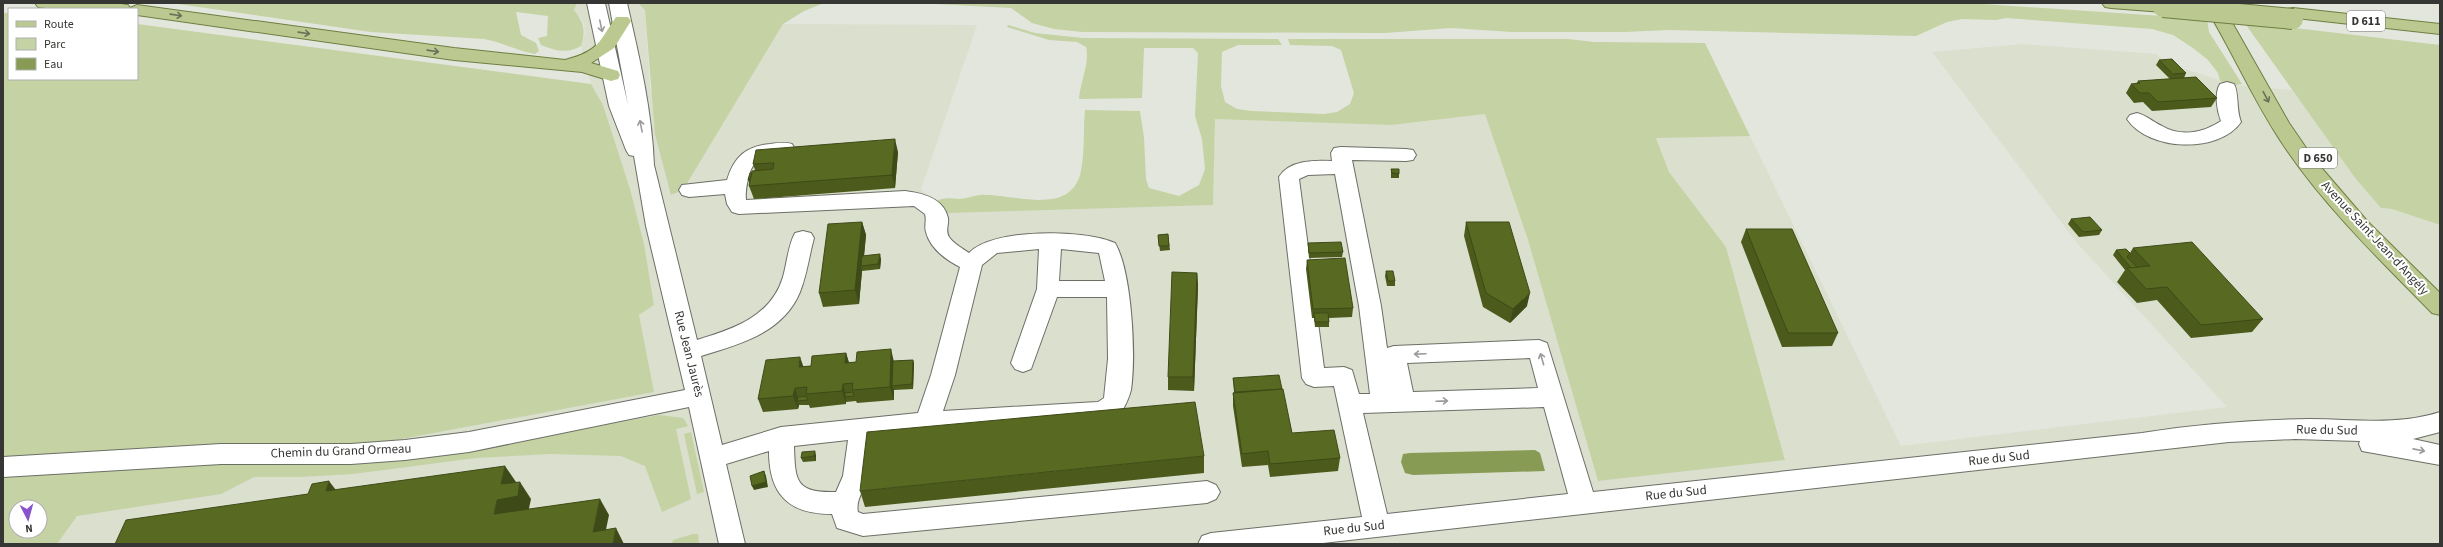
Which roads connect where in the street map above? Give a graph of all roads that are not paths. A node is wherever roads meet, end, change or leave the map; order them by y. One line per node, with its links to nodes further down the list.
1 (44, 3): 7 (main road)
2 (596, 3): 13 (street, Rue Jean Jaurès, one-way to 13)
3 (2111, 3): 10 (main road, D 611, bridge)
4 (2184, 3): 10 (main road, D 611)
5 (2212, 3): 30 (main road, Avenue Saint-Jean-d'Angély, one-way to 30)
6 (2225, 3): 29 (main road, Avenue Saint-Jean-d'Angély / D 650)
7 (109, 8)
8 (138, 10): 14 (main road, one-way to 14)
9 (620, 12): 13 (main road); 20 (street, Rue Jean Jaurès, one-way to 9)
10 (2293, 16): 11 (main road, D 611); 12 (main road, D 611)
11 (2440, 29)
12 (2440, 35)
13 (606, 49): 14 (main road); 15 (street, Rue Jean Jaurès)
14 (562, 65): 15 (main road)
15 (611, 75): 20 (street, Rue Jean Jaurès)
16 (2227, 88): 17 (street)
17 (2136, 119)
18 (804, 147): 22 (street)
19 (1406, 155): 21 (street)
20 (644, 165): 31 (street, Rue Jean Jaurès)
21 (1343, 168): 35 (street); 36 (street)
22 (735, 186): 23 (street); 26 (street)
23 (689, 190)
24 (803, 238): 31 (street)
25 (1050, 242): 26 (street); 27 (street); 28 (street)
26 (972, 263): 37 (street)
27 (1048, 289): 28 (street); 32 (street)
28 (1118, 289): 37 (street)
29 (2440, 291)
30 (2440, 307)
31 (688, 351): 33 (street, Rue Jean Jaurès)
32 (1023, 363)
33 (699, 396): 43 (street, Rue Jean Jaurès); 44 (street, Chemin du Grand Ormeau)
34 (1553, 397): 35 (street, one-way to 34); 35 (street, one-way to 35); 47 (street)
35 (1393, 402): 36 (street)
36 (1349, 404): 48 (street)
37 (927, 422): 39 (street)
38 (2440, 422): 41 (street, Rue du Sud)
39 (861, 428): 40 (street); 46 (street)
40 (781, 437): 43 (street); 46 (street)
41 (2142, 443): 42 (street, Rue du Sud, one-way to 42); 47 (street, Rue du Sud)
42 (2440, 455)
43 (713, 458): 49 (street, Rue Jean Jaurès)
44 (3, 467)
45 (1207, 492): 46 (street)
46 (843, 503)
47 (1584, 504): 48 (street, Rue du Sud)
48 (1377, 526): 50 (street, Rue du Sud)
49 (732, 544)
50 (1211, 544)

